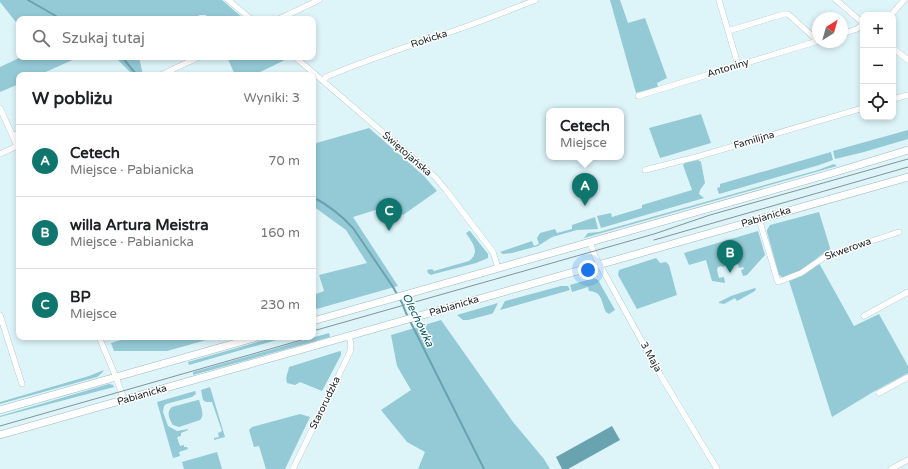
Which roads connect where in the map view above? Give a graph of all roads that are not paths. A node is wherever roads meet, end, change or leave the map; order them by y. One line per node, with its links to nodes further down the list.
1 (228, 0): 8 (street)
2 (319, 0): 9 (street)
3 (536, 0): 24 (street, Rokicka)
4 (719, 0): 12 (street)
5 (836, 0): 10 (street)
6 (904, 0): 7 (street)
7 (894, 12)
8 (247, 16)
9 (285, 16)
10 (860, 20)
11 (860, 26): 13 (street)
12 (728, 31): 14 (street); 20 (street)
13 (848, 32)
14 (812, 36)
15 (812, 43): 20 (street, Antoniny)
16 (896, 50): 19 (street)
17 (193, 60): 21 (street)
18 (298, 60): 22 (street, Świętojańska)
19 (908, 60)
20 (738, 65): 26 (street, Antoniny)
21 (167, 72)
22 (312, 72)
23 (316, 75): 24 (street, Świętojańska)
24 (323, 81): 42 (street, Świętojańska)
25 (908, 95): 27 (street)
26 (638, 96)
27 (896, 98)
28 (0, 108): 31 (street)
29 (860, 109): 36 (street, Familijna)
30 (16, 134): 31 (street)
31 (13, 136): 32 (street)
32 (16, 143)
33 (16, 149): 35 (street)
34 (908, 150): 40 (main road)
35 (0, 154)
36 (645, 170)
37 (908, 177): 38 (main road, Pabianicka)
38 (759, 219): 39 (street, Skwerowa); 41 (main road, Pabianicka)
39 (899, 232)
40 (590, 242): 41 (street, 3 Maja); 42 (main road)
41 (600, 264): 47 (main road, Pabianicka); 59 (street, 3 Maja)
42 (498, 268): 46 (main road)
43 (908, 292): 45 (street)
44 (0, 315): 52 (street)
45 (864, 316)
46 (316, 320)
47 (349, 336): 54 (main road, Pabianicka); 58 (street, Starorudzka)
48 (100, 340): 50 (street)
49 (246, 340): 50 (main road)
50 (116, 377): 54 (street); 55 (main road)
51 (908, 377): 53 (street)
52 (22, 384)
53 (879, 393)
54 (124, 400): 56 (main road, Pabianicka)
55 (0, 410)
56 (0, 435)
57 (908, 460): 60 (street)
58 (293, 469)
59 (717, 469)
60 (891, 469)

